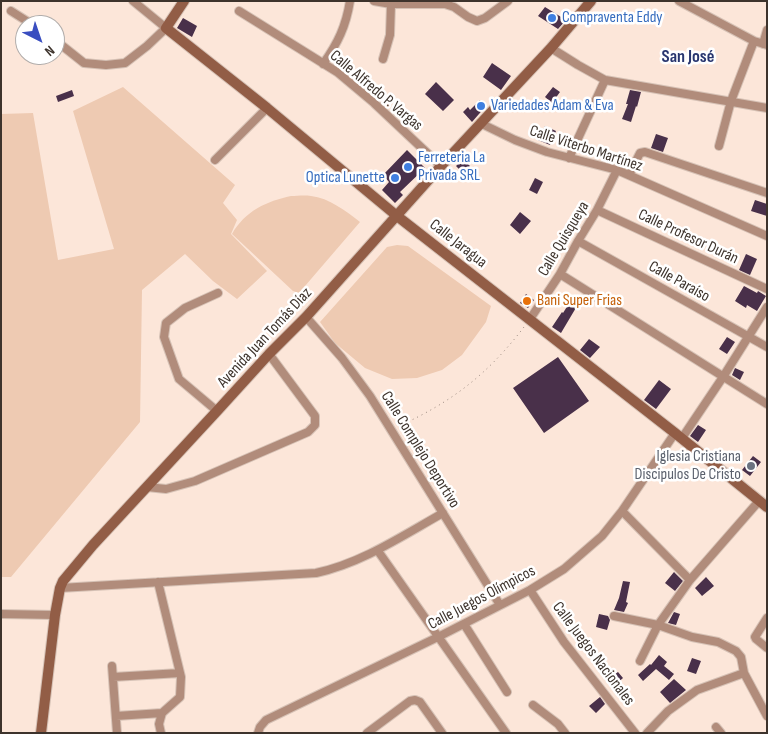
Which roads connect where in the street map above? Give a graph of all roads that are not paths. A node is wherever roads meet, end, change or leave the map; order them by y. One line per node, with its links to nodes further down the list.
1 (133, 1): 12 (street, Calle Jaragua)
2 (184, 1): 12 (street)
3 (350, 1): 19 (street)
4 (374, 1): 8 (street)
5 (508, 1): 8 (street)
6 (591, 1): 17 (street, Avenida Juan Tomás Díaz)
7 (679, 1): 14 (street)
8 (391, 4): 18 (street)
9 (11, 11): 11 (street)
10 (239, 11): 19 (street, Calle Alfredo P. Vargas)
11 (17, 15)
12 (166, 28): 16 (street); 22 (street, Calle Jaragua)
13 (767, 30): 15 (street)
14 (754, 41): 15 (street); 21 (street)
15 (765, 44)
16 (65, 48)
17 (551, 48): 20 (street); 24 (street, Avenida Juan Tomás Díaz)
18 (383, 59)
19 (324, 64): 28 (street, Calle Alfredo P. Vargas)
20 (605, 80): 21 (street); 26 (street)
21 (731, 102): 23 (street); 25 (street)
22 (266, 108): 27 (street); 33 (street, Calle Jaragua)
23 (767, 108)
24 (480, 123): 26 (street, Calle Viterbo Martínez); 28 (street, Avenida Juan Tomás Díaz)
25 (719, 146)
26 (569, 158): 29 (street, Calle Viterbo Martínez)
27 (215, 160)
28 (441, 166): 33 (street, Avenida Juan Tomás Díaz)
29 (617, 170): 30 (street, Calle Viterbo Martínez); 32 (street, Calle Quisqueya)
30 (629, 175): 31 (street); 34 (street, Calle Viterbo Martínez)
31 (767, 193)
32 (597, 210): 35 (street, Calle Quisqueya); 37 (street, Calle Profesor Durán)
33 (396, 216): 40 (street, Avenida Juan Tomás Díaz); 41 (street, Calle Jaragua)
34 (767, 236)
35 (578, 241): 36 (street, Calle Quisqueya); 42 (street, Calle Paraíso)
36 (560, 274): 41 (street, Calle Quisqueya); 45 (street)
37 (767, 289)
38 (218, 293): 47 (street)
39 (767, 307): 42 (street, Calle Juegos Olímpicos)
40 (306, 317): 44 (street, Avenida Juan Tomás Díaz); 52 (street, Calle Complejo Deportivo)
41 (530, 319): 48 (street, Calle Jaragua)
42 (749, 336): 43 (street, Calle Paraíso); 45 (street, Calle Juegos Olímpicos)
43 (767, 347)
44 (269, 354): 47 (street, Avenida Juan Tomás Díaz); 49 (street)
45 (723, 377): 46 (street); 48 (street, Calle Juegos Olímpicos)
46 (767, 404)
47 (217, 411): 49 (street, Avenida Juan Tomás Díaz)
48 (678, 435): 50 (street, Calle Jaragua); 51 (street, Calle Juegos Olímpicos)
49 (147, 487): 56 (street, Avenida Juan Tomás Díaz)
50 (763, 504): 54 (street)
51 (622, 511): 54 (street); 57 (street, Calle Juegos Olímpicos)
52 (443, 513): 53 (street); 58 (street, Calle Complejo Deportivo)
53 (378, 550): 55 (street); 65 (street)
54 (690, 580): 64 (street)
55 (158, 582): 56 (street); 70 (street)
56 (60, 588): 60 (street, Avenida Juan Tomás Díaz)
57 (530, 590): 58 (street, Calle Juegos Olímpicos); 86 (street, Calle Juegos Nacionales)
58 (500, 605): 63 (street, Calle Juegos Olímpicos)
59 (1, 614): 60 (street)
60 (54, 615): 78 (street, Avenida Juan Tomás Díaz)
61 (614, 616): 64 (street)
62 (767, 618): 66 (street)
63 (464, 624): 65 (street, Calle Juegos Olímpicos); 72 (street)
64 (658, 625): 67 (street); 69 (street)
65 (438, 637): 77 (street); 81 (street, Calle Juegos Olímpicos)
66 (767, 648)
67 (640, 661)
68 (112, 666): 71 (street)
69 (744, 672): 76 (street); 87 (street)
70 (180, 673): 71 (street); 74 (street)
71 (113, 677): 75 (street)
72 (507, 692)
73 (533, 705): 85 (street)
74 (162, 713): 75 (street); 80 (street)
75 (116, 716): 79 (street)
76 (767, 716)
77 (504, 730): 84 (street)
78 (41, 733)
79 (117, 733)
80 (161, 733)
81 (258, 733)
82 (367, 733): 83 (street)
83 (442, 733)
84 (494, 733)
85 (565, 733)
86 (635, 733)
87 (647, 733)

